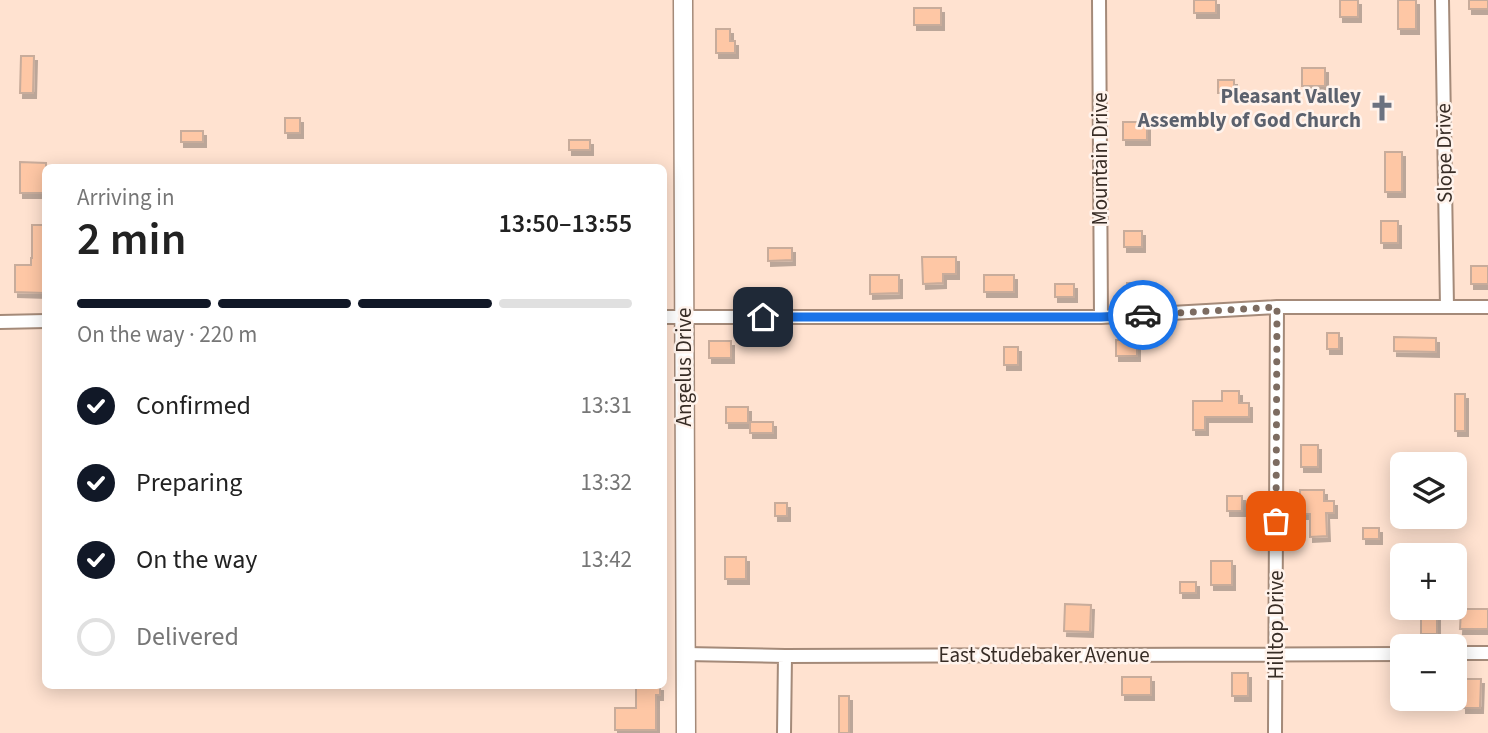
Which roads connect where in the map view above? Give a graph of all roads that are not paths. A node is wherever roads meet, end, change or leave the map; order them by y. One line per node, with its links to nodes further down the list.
1 (684, 0): 8 (street, Angelus Drive)
2 (1099, 0): 9 (street, Mountain Drive)
3 (1442, 0): 5 (street, Slope Drive)
4 (1277, 307): 5 (street); 9 (street); 16 (street, Hilltop Drive)
5 (1447, 307): 6 (street)
6 (1488, 307)
7 (667, 317): 8 (street)
8 (684, 317): 9 (street); 15 (street, Angelus Drive)
9 (1101, 317)
10 (0, 321): 11 (street)
11 (42, 321)
12 (1390, 653): 16 (street, East Studebaker Avenue)
13 (1467, 653): 14 (street)
14 (1488, 653)
15 (686, 654): 17 (street, East Studebaker Avenue); 18 (street, Angelus Drive)
16 (1276, 654): 17 (street, East Studebaker Avenue); 20 (street, Hilltop Drive)
17 (785, 656): 19 (street)
18 (686, 733)
19 (784, 733)
20 (1275, 733)

